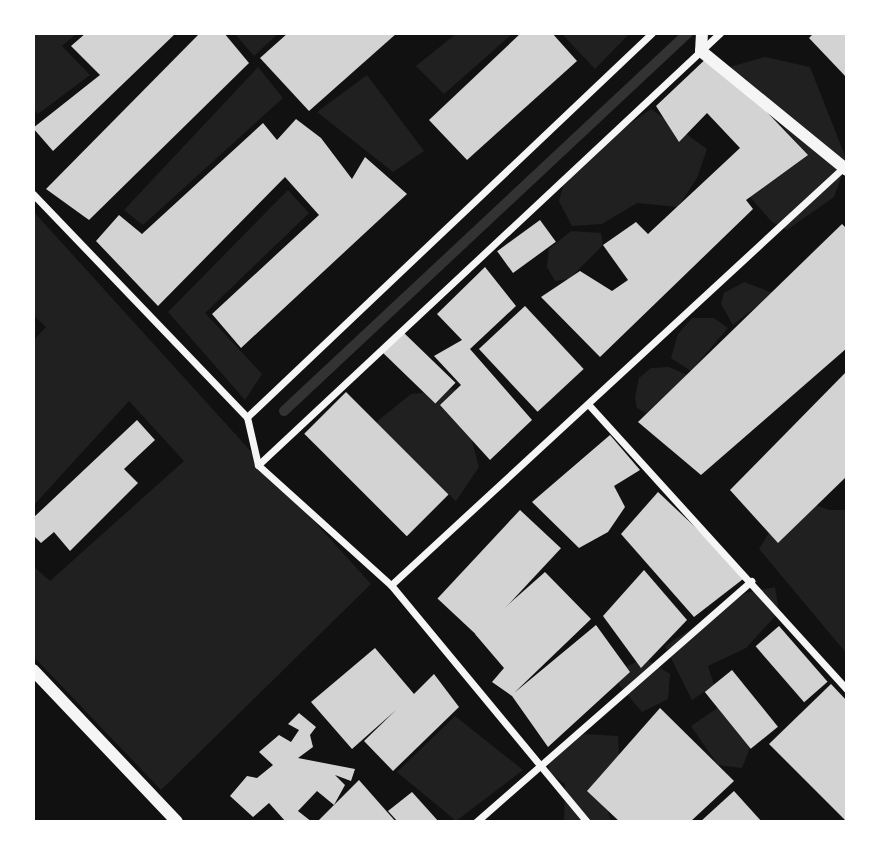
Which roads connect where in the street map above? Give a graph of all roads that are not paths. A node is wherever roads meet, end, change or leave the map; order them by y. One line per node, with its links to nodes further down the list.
1 (652, 33): 8 (street)
2 (702, 33): 4 (street)
3 (720, 33): 4 (street)
4 (701, 51): 5 (street); 9 (street)
5 (846, 167): 7 (street)
6 (33, 194): 8 (street)
7 (588, 404): 10 (street); 11 (street)
8 (247, 417): 9 (street)
9 (258, 465): 11 (street)
10 (751, 581): 13 (street); 14 (street)
11 (391, 585): 14 (street)
12 (33, 670): 15 (street)
13 (847, 690)
14 (537, 766): 16 (street); 17 (street)
15 (177, 822)
16 (476, 822)
17 (587, 822)

